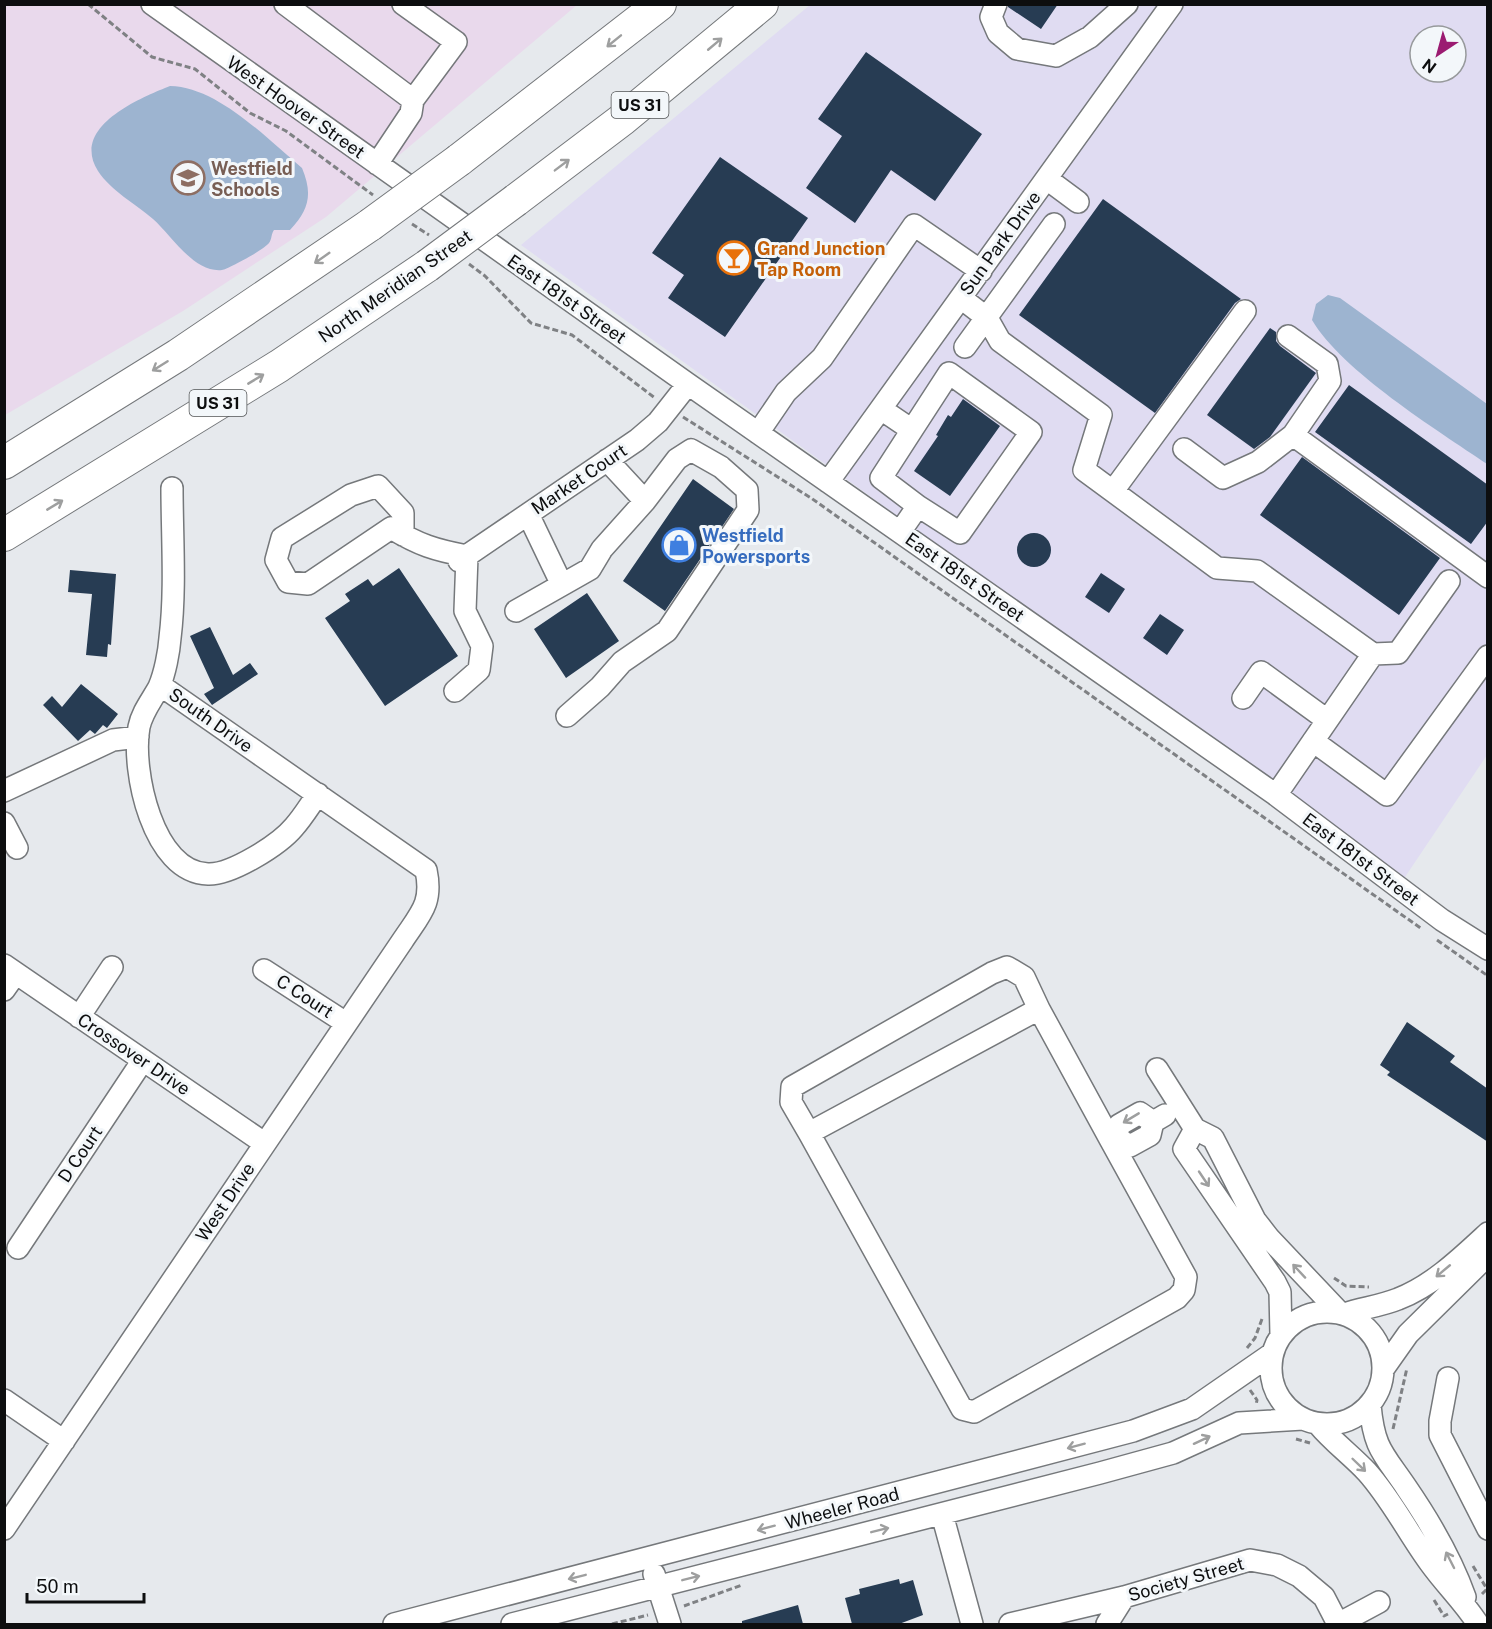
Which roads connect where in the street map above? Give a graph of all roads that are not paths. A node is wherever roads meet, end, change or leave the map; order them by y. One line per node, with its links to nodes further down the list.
1 (152, 4): 10 (street, West Hoover Street)
2 (285, 4): 9 (street)
3 (404, 4): 9 (street)
4 (660, 4): 28 (highway, one-way to 28, bridge)
5 (762, 4): 36 (highway, North Meridian Street / US 31, one-way to 5, bridge)
6 (996, 4): 7 (street)
7 (1127, 4)
8 (1172, 4): 11 (street, Sun Park Drive)
9 (413, 100): 10 (street)
10 (377, 164): 13 (street, West Hoover Street)
11 (1047, 179): 12 (street); 15 (street, Sun Park Drive)
12 (1078, 202)
13 (440, 209): 21 (street, East 181st Street)
14 (1054, 224): 18 (street)
15 (981, 271): 16 (street, Sun Park Drive); 24 (street)
16 (961, 298): 18 (street); 22 (street, Sun Park Drive)
17 (1245, 311): 31 (street)
18 (987, 318): 20 (street); 31 (street)
19 (1288, 336): 25 (street)
20 (965, 347)
21 (688, 384): 24 (street, East 181st Street); 27 (street, Market Court)
22 (881, 409): 23 (street); 29 (street, Sun Park Drive)
23 (912, 430): 33 (street); 33 (street)
24 (758, 433): 29 (street, East 181st Street)
25 (1293, 435): 26 (street); 39 (street)
26 (1184, 449)
27 (607, 460): 32 (street); 34 (street, Market Court)
28 (4, 463)
29 (828, 482): 35 (street, East 181st Street)
30 (172, 488): 45 (street, South Drive)
31 (1113, 491): 43 (street)
32 (645, 501): 41 (street); 48 (street)
33 (918, 506): 35 (street)
34 (528, 514): 38 (street, Market Court); 41 (street)
35 (900, 532): 54 (street, East 181st Street)
36 (4, 535)
37 (403, 535): 37 (street); 38 (street)
38 (463, 559): 46 (street)
39 (1486, 573)
40 (1449, 581): 43 (street)
41 (562, 585): 42 (street)
42 (516, 611)
43 (1373, 654): 49 (street)
44 (1488, 656): 51 (street)
45 (160, 685): 50 (street); 53 (street, South Drive)
46 (455, 691)
47 (1243, 698): 49 (street)
48 (567, 716)
49 (1327, 720): 51 (street)
50 (138, 737): 52 (street); 53 (street)
51 (1313, 741): 54 (street)
52 (4, 791)
53 (318, 794): 57 (street, South Drive)
54 (1276, 795): 58 (street, East 181st Street)
55 (4, 823): 56 (street)
56 (17, 848)
57 (426, 870): 64 (street, West Drive)
58 (1488, 949)
59 (112, 968): 63 (street)
60 (264, 970): 64 (street, C Court)
61 (8, 976): 63 (street, Crossover Drive)
62 (1040, 1009): 69 (street); 69 (street); 70 (street)
63 (80, 1017): 65 (street, Crossover Drive)
64 (346, 1023): 71 (street, West Drive)
65 (143, 1060): 71 (street, Crossover Drive); 73 (street, D Court)
66 (1156, 1069): 67 (street)
67 (1179, 1106): 68 (street); 70 (street)
68 (1195, 1129): 75 (street, one-way to 68); 76 (street, one-way to 76)
69 (809, 1133): 70 (street)
70 (1114, 1139)
71 (264, 1143): 82 (street, West Drive)
72 (1488, 1233): 75 (street, one-way to 75)
73 (18, 1248)
74 (1488, 1255): 77 (street)
75 (1342, 1314): 76 (street); 77 (street)
76 (1277, 1344): 81 (street); 86 (street, Wheeler Road, one-way to 86)
77 (1384, 1368): 80 (street)
78 (1448, 1378): 85 (street)
79 (4, 1400): 82 (street)
80 (1370, 1405): 81 (street); 90 (street, one-way to 80)
81 (1311, 1421): 83 (street, Wheeler Road, one-way to 81); 90 (street, one-way to 90)
82 (64, 1441): 84 (street, West Drive)
83 (942, 1514): 87 (street, Wheeler Road, one-way to 83); 94 (street)
84 (4, 1529)
85 (1488, 1529)
86 (650, 1559): 87 (street); 91 (street, Wheeler Road, one-way to 91)
87 (658, 1586): 92 (street, Wheeler Road); 93 (street)
88 (1124, 1597): 95 (street, Society Street); 96 (street); 97 (street, Society Street)
89 (1379, 1602): 97 (street)
90 (1475, 1619)
91 (393, 1624)
92 (512, 1624)
93 (670, 1624)
94 (972, 1624)
95 (1010, 1624)
96 (1107, 1624)
97 (1338, 1624)

